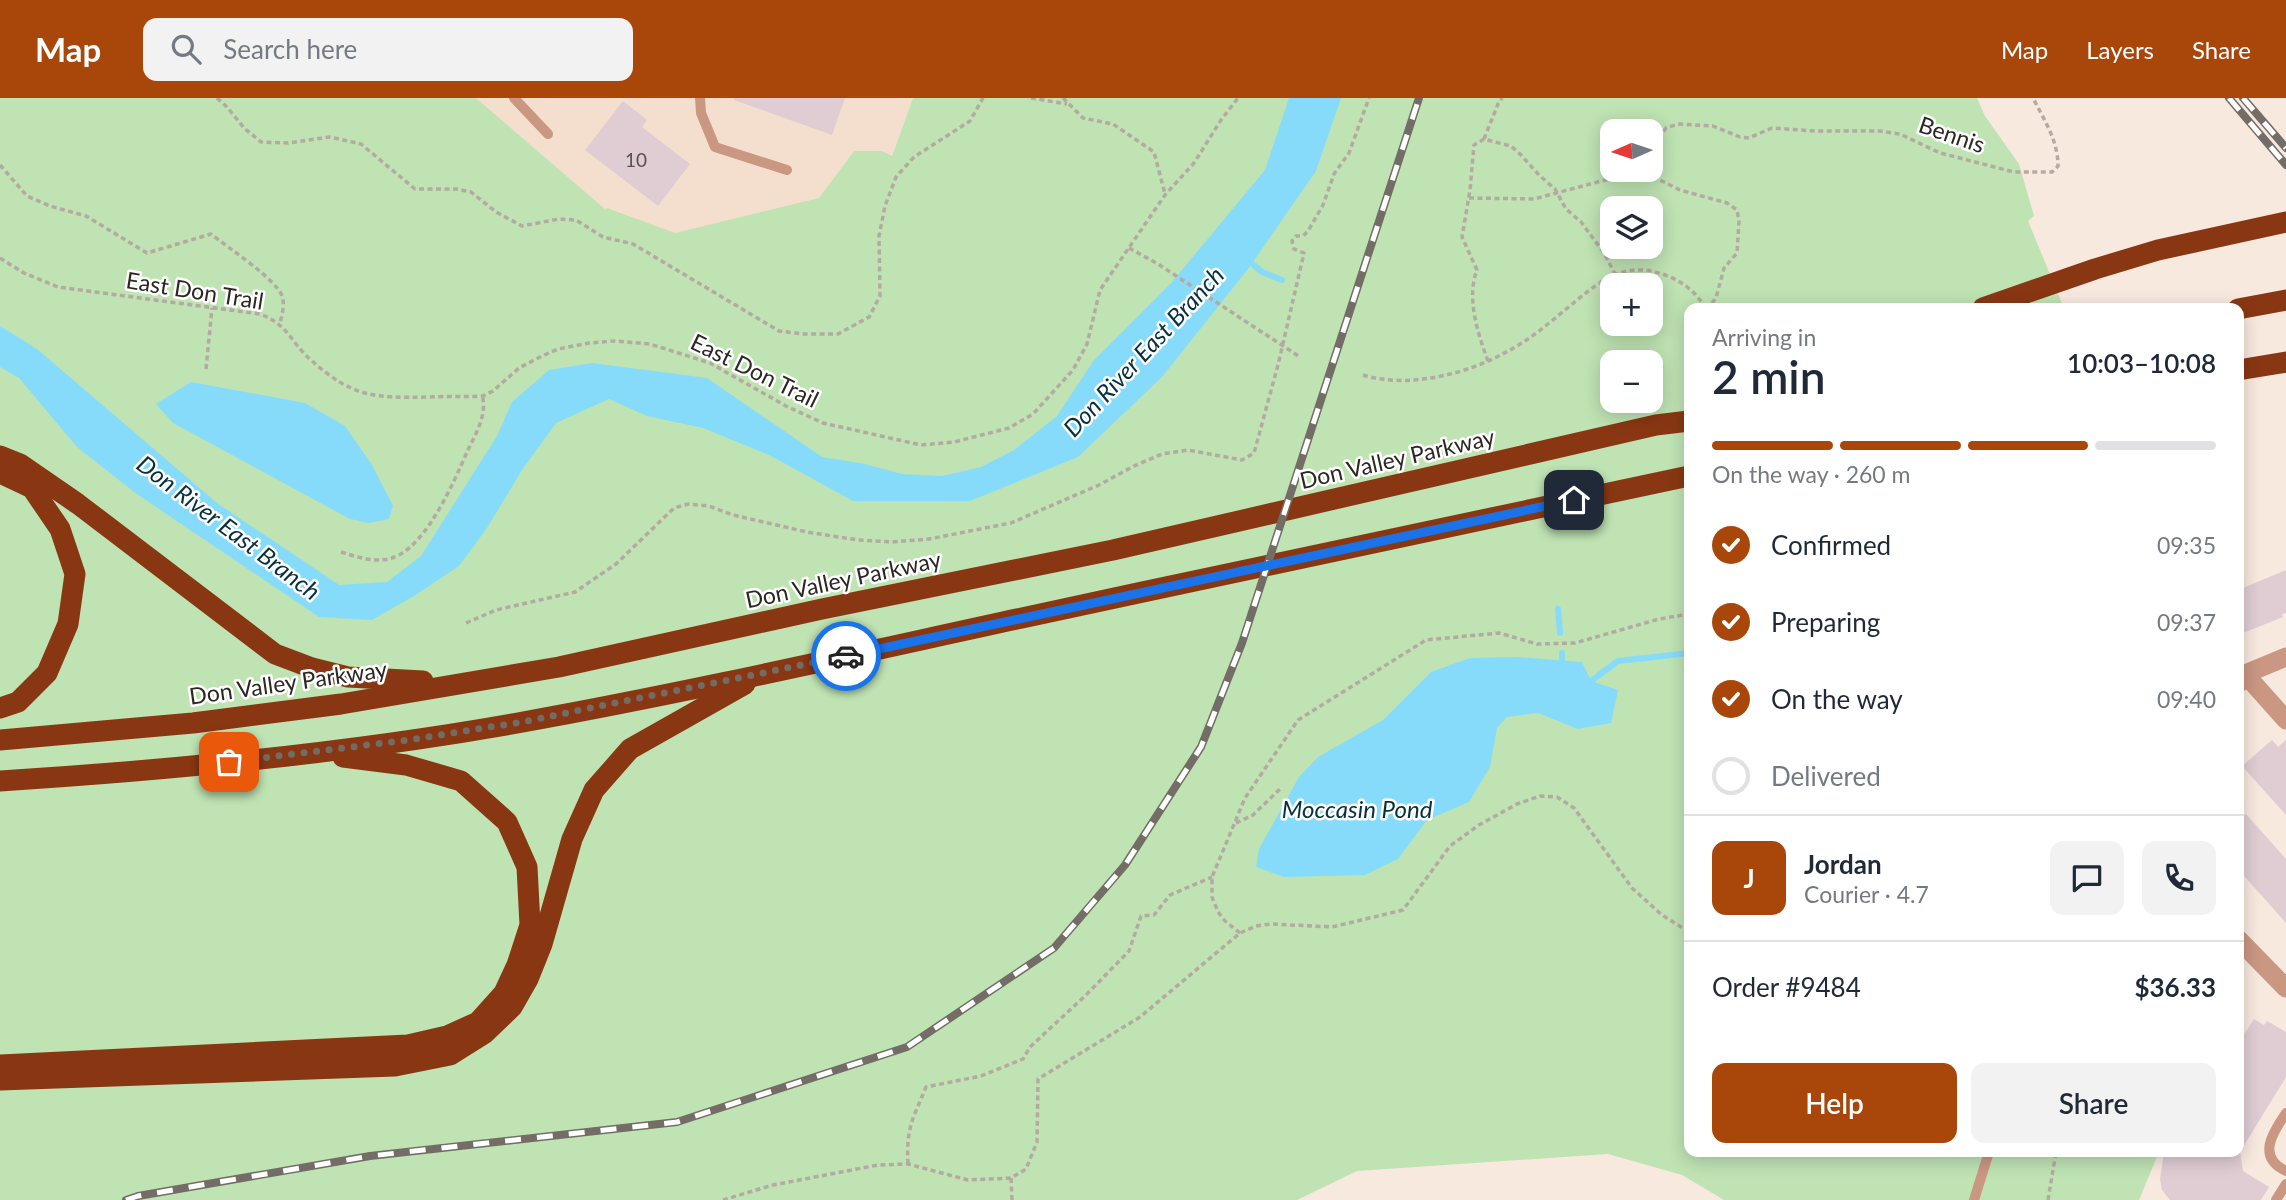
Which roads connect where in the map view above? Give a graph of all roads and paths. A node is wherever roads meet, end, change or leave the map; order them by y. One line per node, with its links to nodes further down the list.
1 (217, 98): 4 (path)
2 (514, 98): 13 (lane)
3 (700, 98): 16 (lane)
4 (982, 98)
5 (1031, 98): 11 (path)
6 (1063, 98): 11 (path)
7 (1238, 98): 20 (path, East Don Trail)
8 (1369, 98): 37 (path)
9 (1502, 98): 14 (path)
10 (2032, 98): 12 (path, Bennis)
11 (1069, 104): 20 (path)
12 (1663, 133)
13 (548, 134)
14 (1484, 139): 19 (path); 21 (path)
15 (0, 165): 36 (path)
16 (788, 170)
17 (1663, 180): 32 (path)
18 (1600, 181): 19 (path)
19 (1558, 193): 21 (path); 25 (path)
20 (1165, 195): 23 (path, East Don Trail)
21 (1469, 198): 39 (path)
22 (2286, 222): 33 (highway)
23 (1129, 247): 37 (path); 44 (path, East Don Trail)
24 (0, 258): 34 (path, East Don Trail)
25 (1614, 273)
26 (1619, 273): 27 (path)
27 (1661, 273)
28 (1663, 274): 31 (path)
29 (1600, 283): 39 (path)
30 (2286, 300): 35 (highway)
31 (1703, 303)
32 (1712, 303)
33 (1997, 303)
34 (212, 308): 36 (path, East Don Trail); 41 (path)
35 (2244, 308)
36 (280, 323): 44 (path, East Don Trail)
37 (1282, 346): 38 (path); 53 (path)
38 (1300, 357)
39 (1488, 361): 43 (path)
40 (2286, 362): 42 (highway)
41 (206, 369)
42 (2244, 369)
43 (1363, 375)
44 (483, 396): 51 (path)
45 (1684, 411): 47 (highway)
46 (1684, 422): 47 (highway, Don Valley Parkway)
47 (1656, 425): 58 (highway, Don Valley Parkway)
48 (0, 456): 58 (highway)
49 (0, 473): 59 (highway)
50 (1684, 477): 55 (highway)
51 (341, 552)
52 (1684, 615): 65 (path)
53 (466, 623)
54 (2286, 657): 56 (street)
55 (762, 674): 62 (highway); 72 (highway)
56 (2244, 678)
57 (2244, 681): 60 (street)
58 (460, 682): 61 (highway, Don Valley Parkway)
59 (0, 708)
60 (2286, 720)
61 (0, 740)
62 (310, 753): 63 (highway); 71 (highway)
63 (0, 781)
64 (1282, 787): 65 (path)
65 (1234, 824): 66 (path)
66 (1212, 877): 68 (path); 76 (path)
67 (1684, 929): 68 (path)
68 (1240, 933): 78 (path)
69 (2244, 945): 70 (street)
70 (2286, 988)
71 (0, 1065)
72 (0, 1080)
73 (2286, 1113): 77 (lane)
74 (1987, 1157): 82 (lane)
75 (2055, 1157): 83 (path)
76 (908, 1164): 78 (path); 80 (path)
77 (2286, 1171)
78 (1011, 1178): 81 (path)
79 (2286, 1184): 84 (lane)
80 (723, 1200)
81 (1012, 1200)
82 (1973, 1200)
83 (2048, 1200)
84 (2276, 1200)

